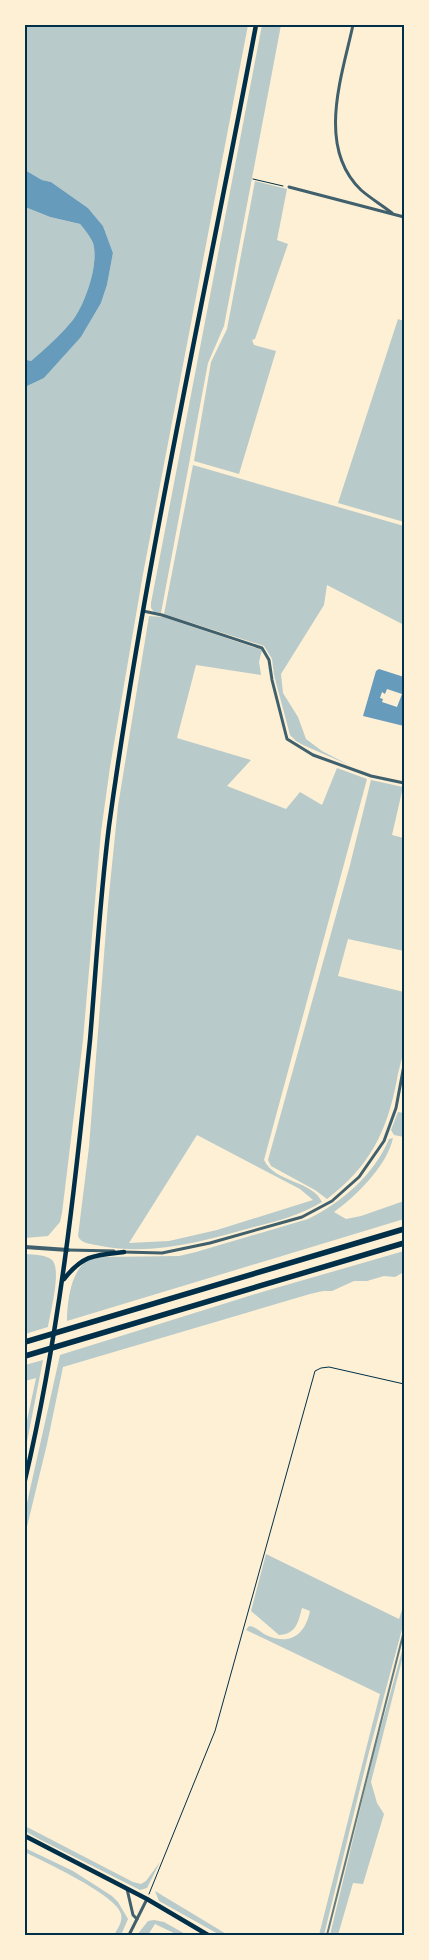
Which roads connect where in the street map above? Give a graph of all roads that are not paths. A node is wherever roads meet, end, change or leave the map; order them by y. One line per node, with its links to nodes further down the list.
1 (256, 25): 6 (main road)
2 (353, 25): 4 (street)
3 (289, 187): 4 (street)
4 (392, 213): 5 (street)
5 (404, 217)
6 (143, 611): 7 (street); 12 (main road)
7 (404, 783)
8 (404, 1065): 13 (street)
9 (404, 1230): 15 (highway)
10 (404, 1243): 16 (highway)
11 (25, 1247): 12 (street)
12 (68, 1250): 13 (street); 14 (main road)
13 (124, 1252): 14 (main road)
14 (63, 1280): 17 (main road)
15 (25, 1342)
16 (25, 1356)
17 (25, 1480)
18 (25, 1836): 19 (main road)
19 (127, 1889): 20 (main road); 21 (street)
20 (147, 1899): 21 (street); 23 (main road)
21 (138, 1919): 22 (street)
22 (129, 1935)
23 (208, 1935)

